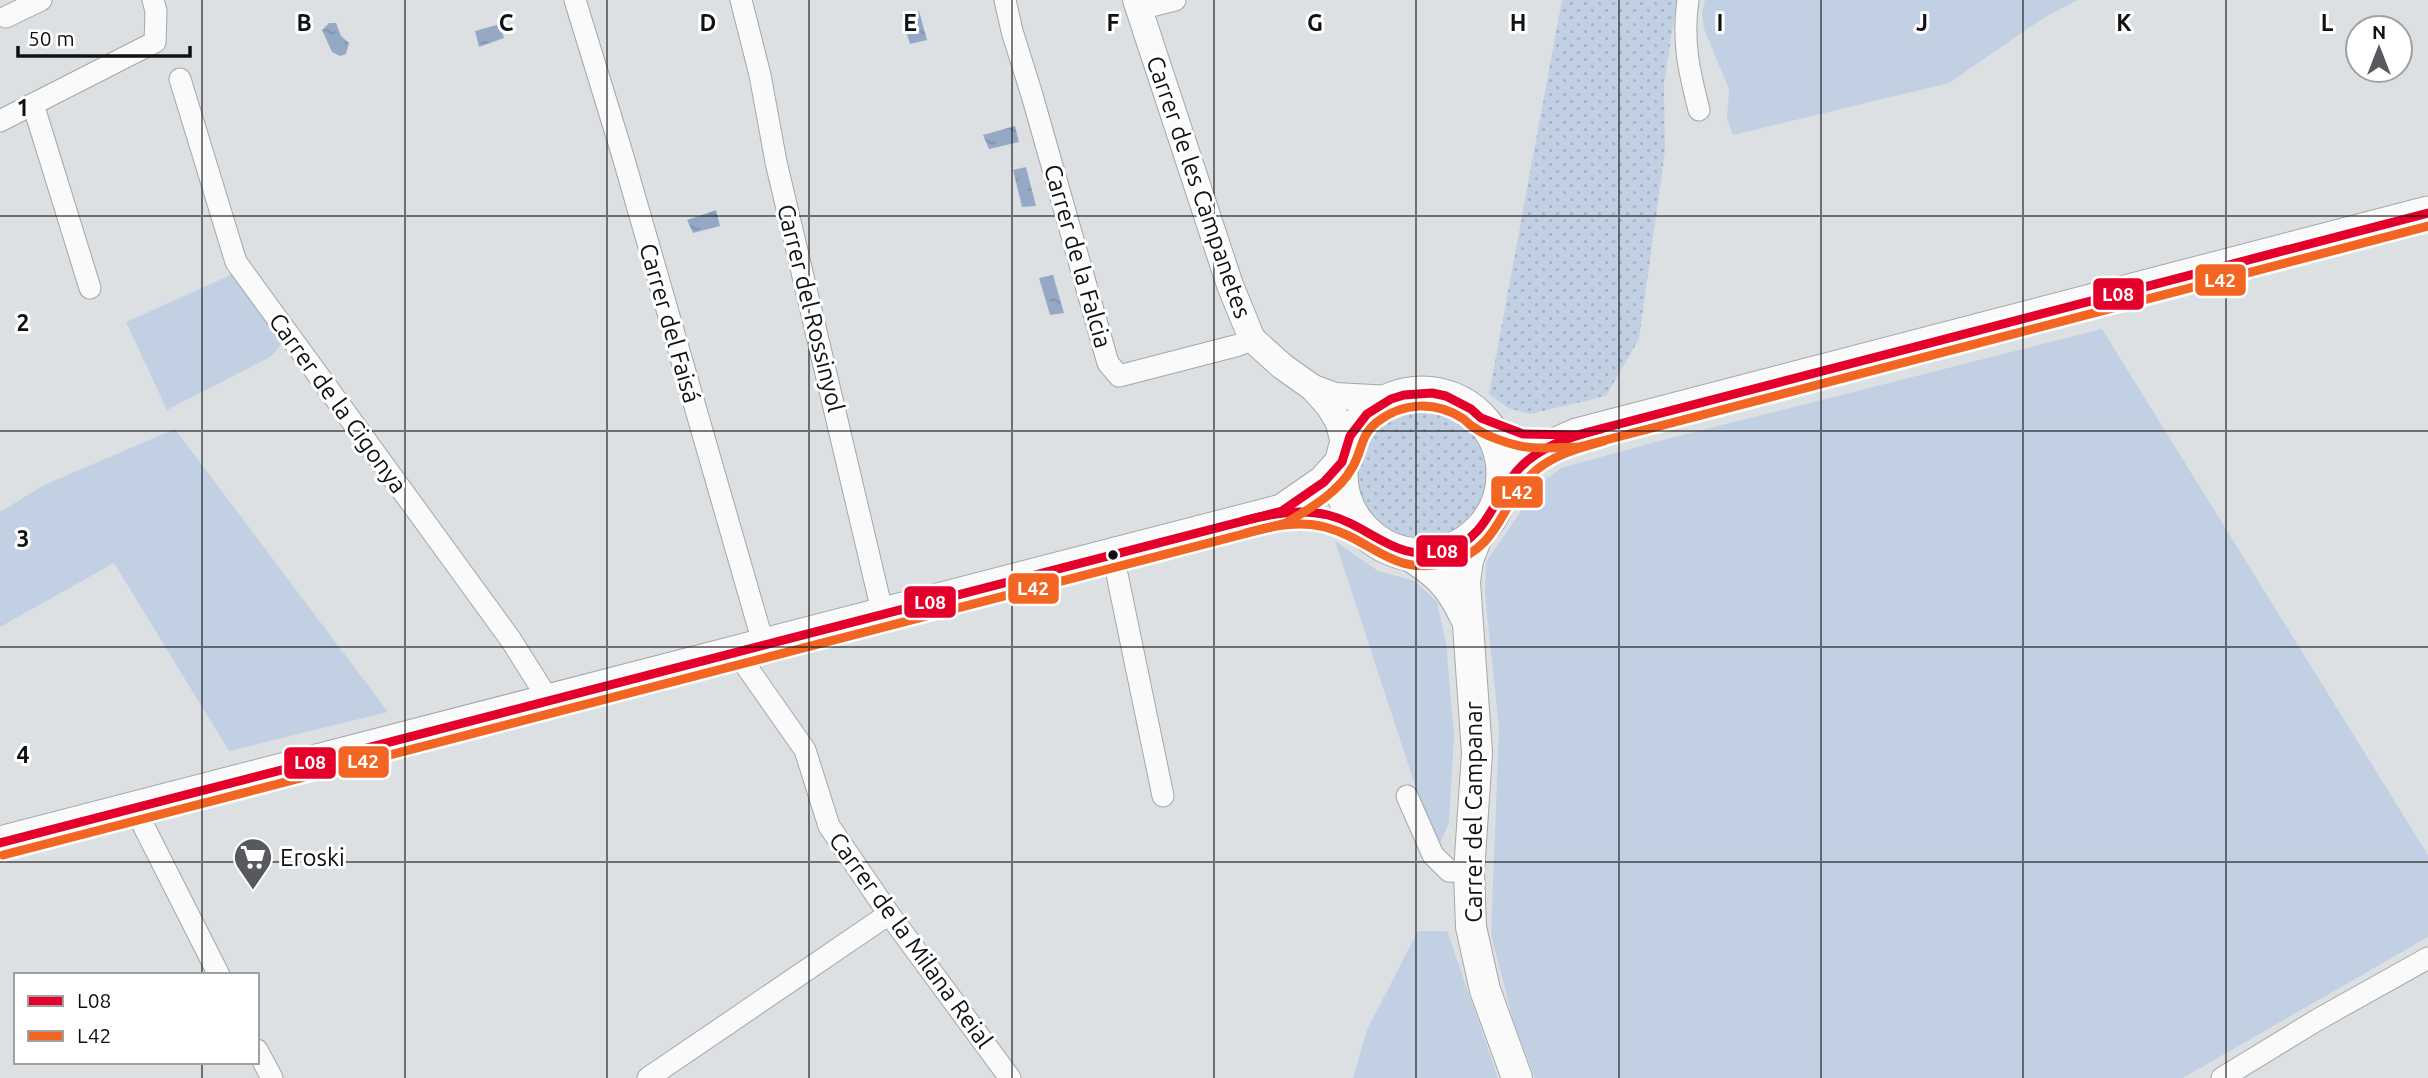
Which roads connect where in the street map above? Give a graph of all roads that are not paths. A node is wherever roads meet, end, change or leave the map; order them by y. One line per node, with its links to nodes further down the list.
1 (41, 0): 9 (street)
2 (153, 0): 11 (street)
3 (575, 0): 30 (street, Carrer del Faisá)
4 (741, 0): 28 (street, Carrer del Rossinyol)
5 (1005, 0): 16 (street, Carrer de la Falcia)
6 (1175, 0): 8 (street)
7 (1688, 0): 12 (street)
8 (1138, 4): 16 (street, Carrer de les Campanetes)
9 (6, 18)
10 (180, 79): 31 (street, Carrer de la Cigonya)
11 (33, 104): 13 (street); 15 (street)
12 (1699, 110)
13 (0, 121)
14 (2428, 213): 20 (main road)
15 (90, 288)
16 (1252, 339): 17 (street, Carrer de les Campanetes)
17 (1313, 388): 18 (street, Carrer de les Campanetes); 21 (street, Carrer de les Campanetes)
18 (1391, 399): 19 (main road); 21 (main road)
19 (1481, 418): 20 (main road); 22 (main road)
20 (1577, 435): 22 (main road)
21 (1343, 455): 23 (main road); 24 (main road)
22 (1501, 493): 25 (main road)
23 (1282, 511): 24 (main road); 27 (main road)
24 (1363, 529): 26 (main road)
25 (1479, 532): 26 (main road); 29 (main road, Carrer del Campanar)
26 (1405, 553): 29 (main road, Carrer del Campanar)
27 (1113, 555): 28 (main road); 32 (street)
28 (883, 615): 30 (main road)
29 (1468, 623): 36 (main road, Carrer del Campanar)
30 (751, 650): 31 (main road); 37 (street, Carrer de la Milana Reial)
31 (550, 702): 34 (main road)
32 (1163, 796)
33 (1407, 796): 36 (street)
34 (135, 809): 35 (main road); 39 (street)
35 (0, 843)
36 (1469, 872): 44 (main road, Carrer del Campanar)
37 (889, 914): 42 (street); 43 (street, Carrer de la Milana Reial)
38 (2428, 958): 45 (street)
39 (218, 973)
40 (259, 1054): 41 (street)
41 (272, 1078)
42 (648, 1078)
43 (1010, 1078)
44 (1517, 1078)
45 (2222, 1078)

